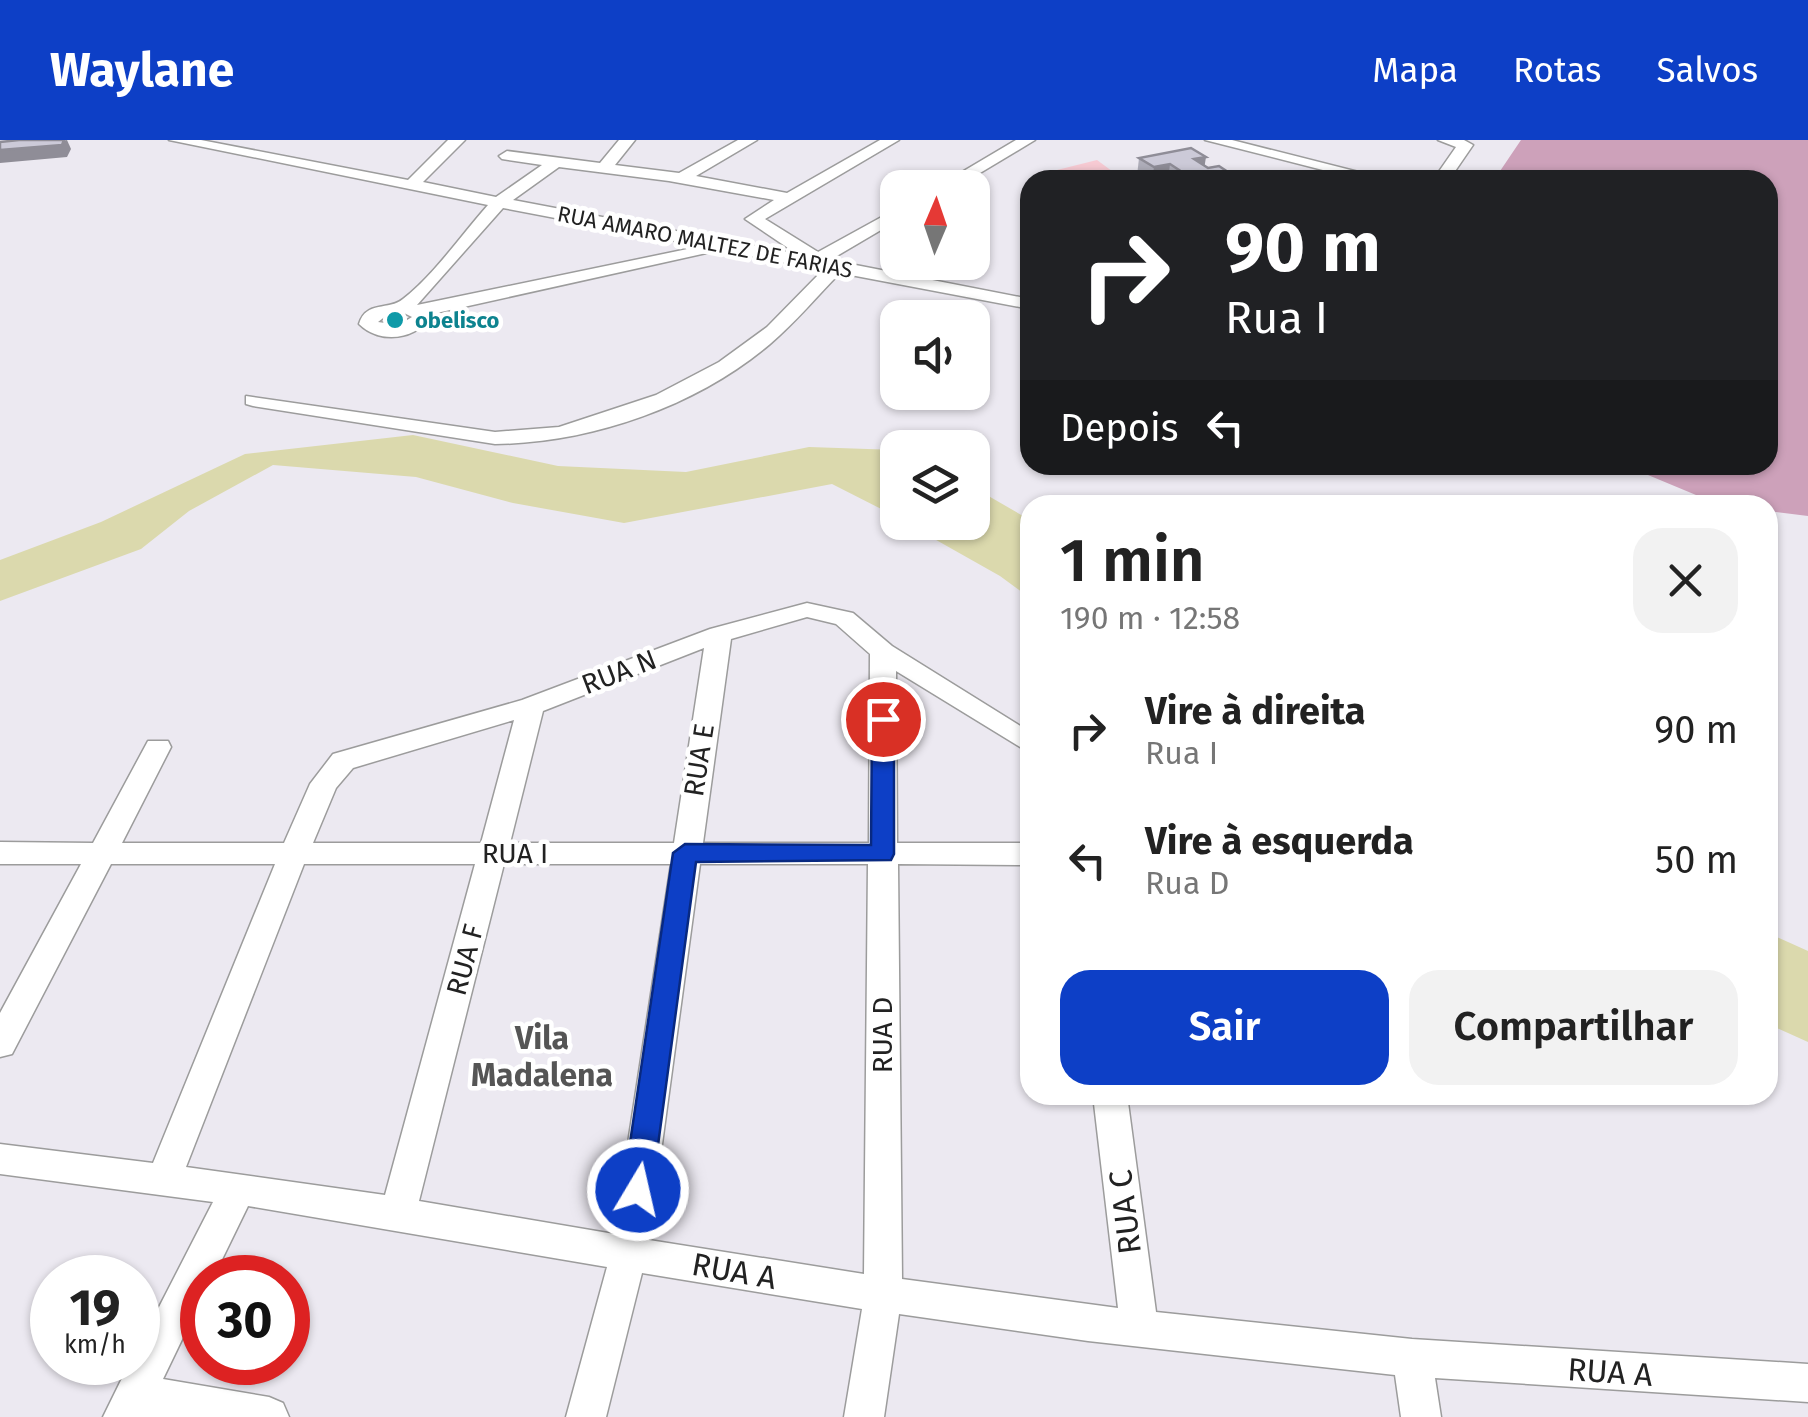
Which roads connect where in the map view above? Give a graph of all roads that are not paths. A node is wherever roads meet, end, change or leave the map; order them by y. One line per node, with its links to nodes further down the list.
1 (177, 140): 18 (street, RUA AMARO MALTEZ DE FARIAS)
2 (457, 140): 18 (street)
3 (520, 140): 10 (street)
4 (627, 140): 12 (street)
5 (749, 140): 17 (street)
6 (891, 140): 19 (street)
7 (1027, 140): 13 (street)
8 (1213, 140): 14 (street)
9 (1446, 140): 15 (street)
10 (507, 156): 11 (street); 16 (street)
11 (555, 162): 12 (street); 20 (street)
12 (604, 168): 17 (street)
13 (974, 170)
14 (1352, 170)
15 (1448, 170)
16 (494, 172)
17 (682, 178): 19 (street)
18 (411, 185): 20 (street, RUA AMARO MALTEZ DE FARIAS)
19 (788, 198): 23 (street)
20 (498, 202): 22 (street, RUA AMARO MALTEZ DE FARIAS); 22 (street)
21 (880, 226): 23 (street)
22 (723, 246): 23 (street, RUA AMARO MALTEZ DE FARIAS)
23 (821, 264): 24 (street, RUA AMARO MALTEZ DE FARIAS); 25 (street)
24 (1020, 302)
25 (253, 400)
26 (718, 634): 27 (street, RUA N); 28 (street, RUA N); 35 (street, RUA E)
27 (884, 652): 29 (street, RUA N); 36 (street, RUA D)
28 (532, 706): 33 (street, RUA N); 34 (street, RUA F)
29 (1020, 738)
30 (158, 747): 32 (street)
31 (0, 853): 32 (street, RUA I)
32 (101, 853): 33 (street, RUA I); 38 (street)
33 (294, 853): 34 (street, RUA I); 41 (street)
34 (493, 853): 35 (street, RUA I); 43 (street, RUA F)
35 (685, 853): 36 (street, RUA I); 44 (street, RUA E)
36 (882, 854): 37 (street, RUA I); 45 (street, RUA D)
37 (1020, 854)
38 (0, 1044)
39 (1111, 1105): 46 (street, RUA C)
40 (5, 1168): 41 (street, RUA A)
41 (164, 1179): 42 (street, RUA A)
42 (238, 1188): 43 (street, RUA A); 49 (street)
43 (398, 1214): 44 (street, RUA A)
44 (628, 1253): 45 (street, RUA A); 51 (street, RUA E)
45 (883, 1294): 46 (street, RUA A); 52 (street, RUA D)
46 (1139, 1328): 47 (street, RUA A)
47 (1412, 1358): 48 (street, RUA A); 53 (street)
48 (1808, 1383)
49 (129, 1406): 50 (street)
50 (269, 1417)
51 (586, 1417)
52 (864, 1417)
53 (1420, 1417)

